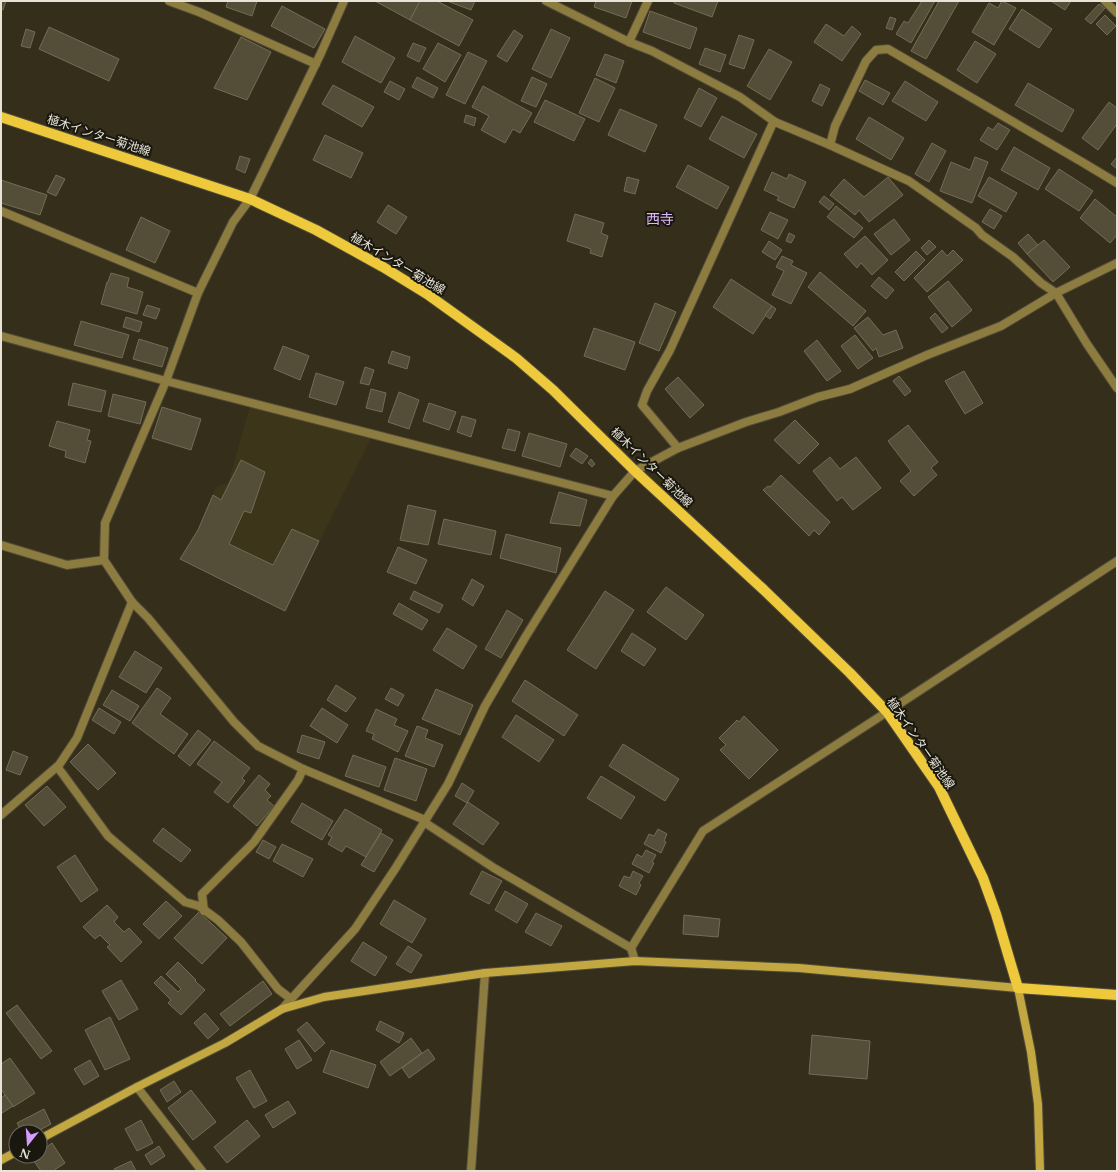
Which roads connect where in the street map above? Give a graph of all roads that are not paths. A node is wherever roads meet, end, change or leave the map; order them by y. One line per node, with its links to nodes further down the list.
1 (169, 1): 8 (street)
2 (344, 1): 8 (street)
3 (546, 1): 7 (street)
4 (648, 1): 7 (street)
5 (1105, 1): 6 (street)
6 (1117, 13)
7 (629, 42): 10 (street)
8 (316, 64): 13 (street)
9 (1, 117): 13 (main road, 植木インター菊池線)
10 (775, 122): 11 (street); 21 (street)
11 (830, 145): 12 (street); 17 (street)
12 (1117, 183)
13 (250, 199): 16 (street); 22 (main road, 植木インター菊池線)
14 (1, 211): 16 (street)
15 (1117, 263): 17 (street)
16 (198, 293): 19 (street)
17 (1056, 293): 20 (street); 21 (street)
18 (1, 336): 19 (street)
19 (166, 381): 23 (street); 25 (street)
20 (1117, 388)
21 (678, 448): 22 (street)
22 (635, 471): 23 (street); 28 (main road, 植木インター菊池線)
23 (613, 496): 32 (street)
24 (1, 544): 25 (street)
25 (104, 560): 27 (street)
26 (1117, 561): 28 (street)
27 (132, 602): 29 (street); 30 (street)
28 (887, 712): 34 (street); 37 (main road, 植木インター菊池線)
29 (56, 767): 31 (street); 33 (street)
30 (303, 769): 32 (street); 33 (street)
31 (1, 815)
32 (425, 820): 34 (street); 39 (street)
33 (204, 911): 39 (street)
34 (631, 948): 35 (street)
35 (635, 961): 36 (street); 37 (street)
36 (485, 973): 40 (street); 44 (street)
37 (1018, 988): 38 (main road); 45 (street)
38 (1117, 995)
39 (292, 999): 40 (street)
40 (282, 1009): 41 (street)
41 (137, 1087): 42 (street); 43 (street)
42 (48, 1135)
43 (202, 1171)
44 (471, 1171)
45 (1040, 1171)

